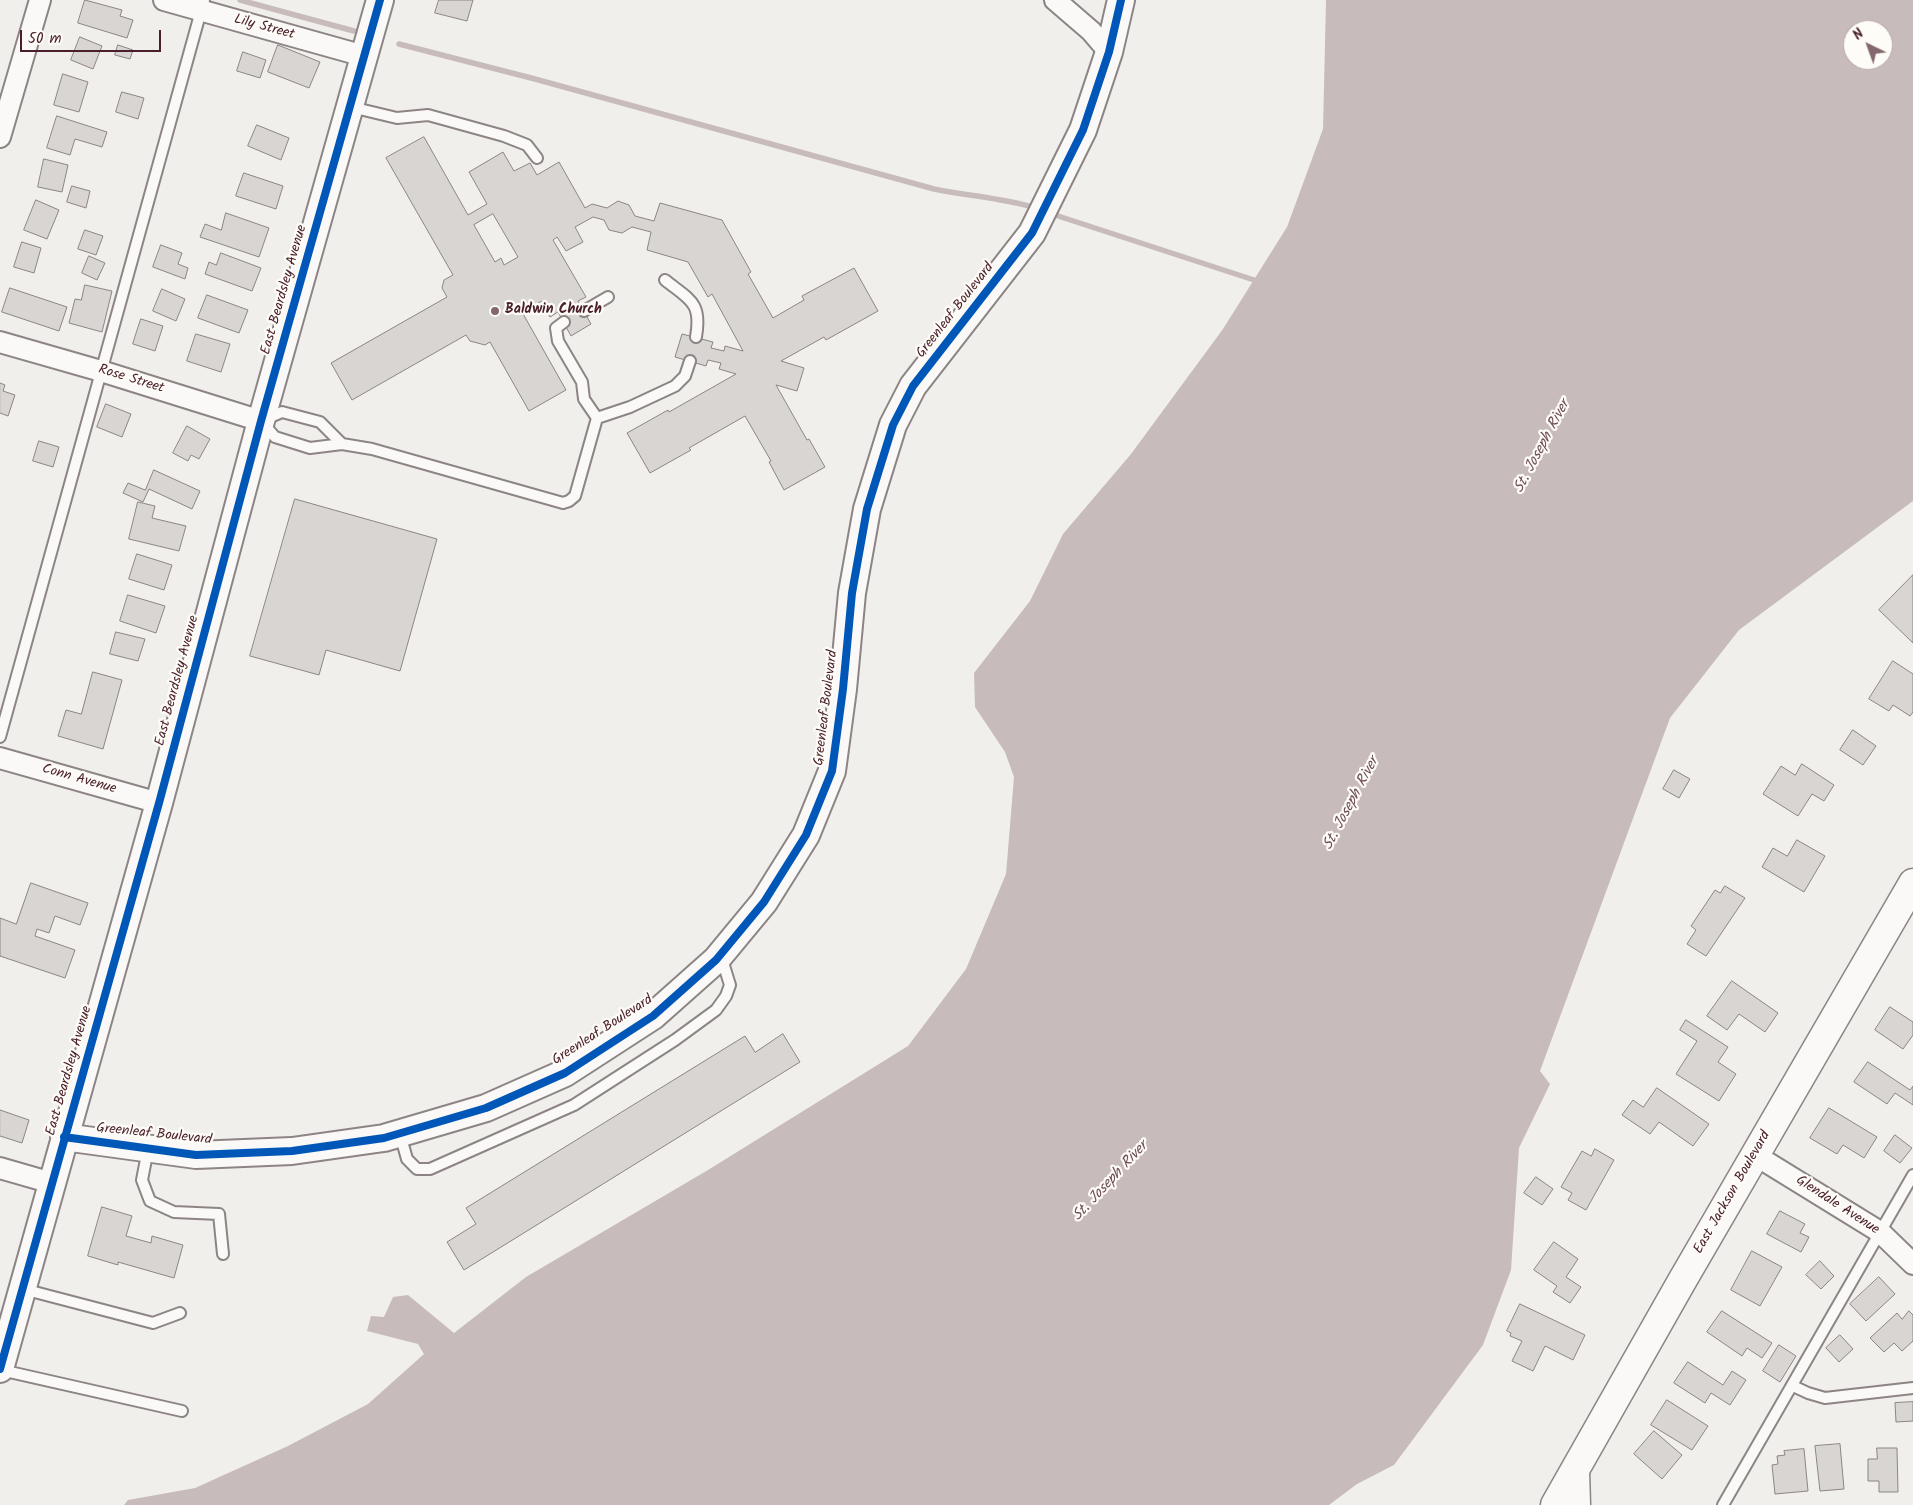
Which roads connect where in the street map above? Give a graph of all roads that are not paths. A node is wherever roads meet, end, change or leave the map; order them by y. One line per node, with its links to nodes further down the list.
1 (40, 0): 10 (street)
2 (164, 0): 6 (street, Lily Street)
3 (380, 0): 8 (street, East Beardsley Avenue)
4 (1055, 0): 7 (street)
5 (1120, 0): 7 (street, Greenleaf Boulevard)
6 (202, 5): 8 (street, Lily Street); 19 (lane)
7 (1109, 52): 27 (street, Greenleaf Boulevard)
8 (364, 56): 9 (street, East Beardsley Avenue)
9 (350, 106): 11 (lane); 21 (street, East Beardsley Avenue)
10 (0, 138)
11 (537, 158)
12 (665, 280): 16 (lane)
13 (608, 297): 14 (lane)
14 (584, 311)
15 (564, 322): 20 (lane)
16 (696, 338)
17 (0, 342): 19 (street, Rose Street)
18 (690, 361): 20 (lane)
19 (101, 371): 21 (street, Rose Street); 23 (lane)
20 (597, 418): 22 (lane)
21 (261, 421): 22 (lane); 22 (lane); 25 (street, East Beardsley Avenue)
22 (342, 444)
23 (0, 737)
24 (0, 758): 25 (street, Conn Avenue)
25 (158, 803): 29 (street, East Beardsley Avenue)
26 (1911, 892): 31 (main road, East Jackson Boulevard)
27 (720, 955): 28 (street, Greenleaf Boulevard); 28 (lane)
28 (400, 1134): 30 (street, Greenleaf Boulevard)
29 (64, 1137): 30 (street, Greenleaf Boulevard); 34 (street, East Beardsley Avenue)
30 (148, 1148): 36 (lane)
31 (1755, 1155): 35 (street, Glendale Avenue); 44 (main road, East Jackson Boulevard)
32 (0, 1168): 34 (street)
33 (1913, 1175): 35 (lane)
34 (52, 1182): 38 (street, East Beardsley Avenue)
35 (1880, 1232): 37 (street, Glendale Avenue); 41 (lane)
36 (223, 1254)
37 (1913, 1264)
38 (22, 1288): 39 (lane); 40 (street, East Beardsley Avenue)
39 (180, 1313)
40 (0, 1369): 43 (lane)
41 (1792, 1386): 42 (lane); 47 (lane)
42 (1913, 1388)
43 (182, 1412)
44 (1575, 1471): 45 (main road, East Jackson Boulevard); 46 (main road)
45 (1555, 1505)
46 (1576, 1505)
47 (1723, 1505)

